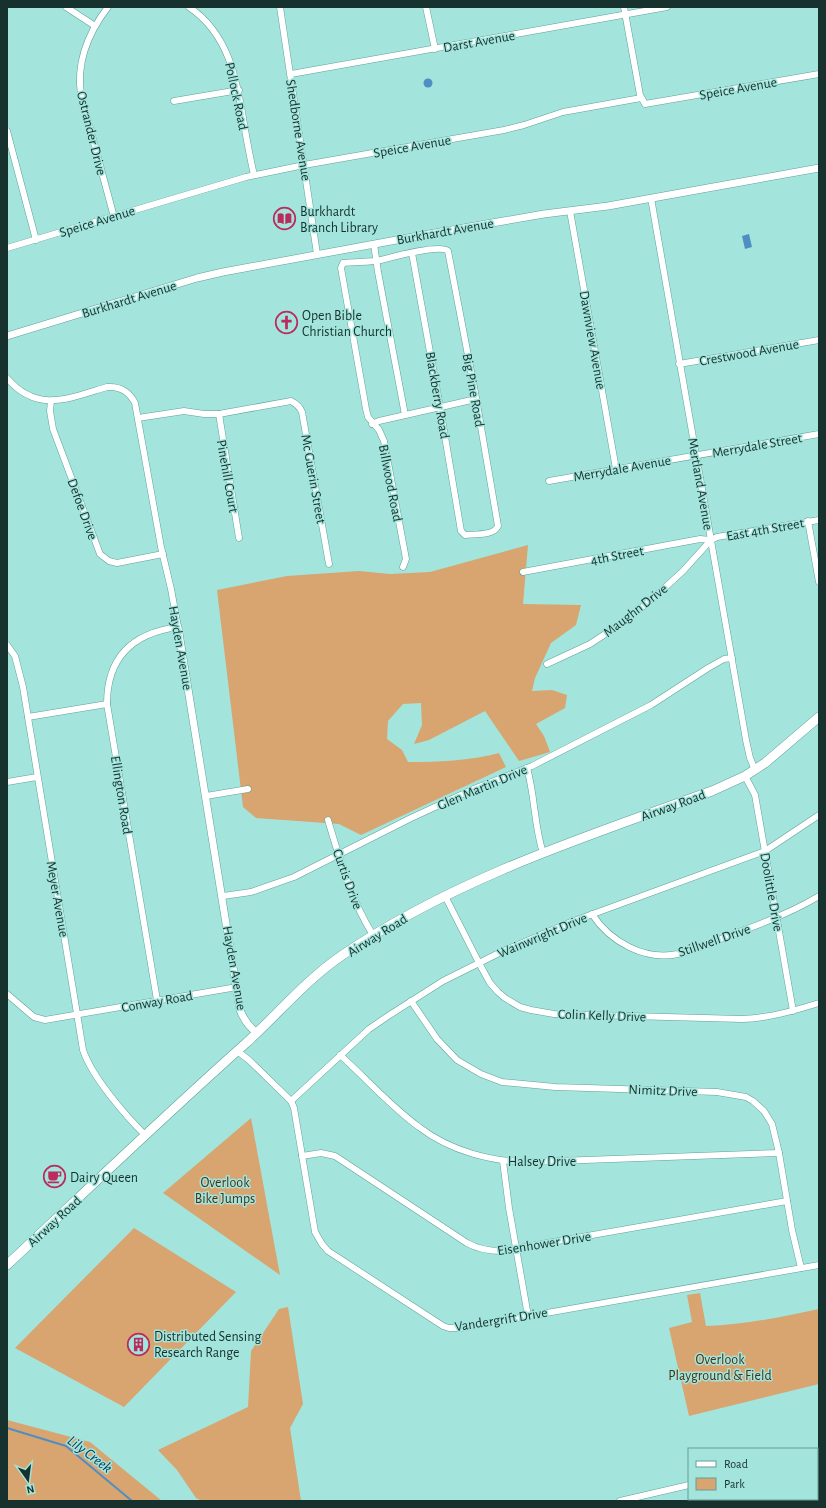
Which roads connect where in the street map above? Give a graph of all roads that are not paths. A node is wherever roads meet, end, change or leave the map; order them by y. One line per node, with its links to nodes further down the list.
1 (66, 7): 9 (street)
2 (108, 7): 9 (street, Ostrander Drive)
3 (189, 7): 13 (street, Pollock Road)
4 (280, 7): 11 (street, Shedborne Avenue)
5 (426, 7): 10 (street)
6 (624, 7): 8 (street)
7 (667, 7): 8 (street, Darst Avenue)
8 (625, 14): 10 (street, Darst Avenue); 14 (street)
9 (95, 26): 22 (street, Ostrander Drive)
10 (435, 49): 11 (street, Darst Avenue)
11 (291, 74): 17 (street, Shedborne Avenue)
12 (819, 74): 14 (street, Speice Avenue)
13 (239, 90): 15 (street); 19 (street, Pollock Road)
14 (641, 98): 17 (street, Speice Avenue)
15 (174, 101)
16 (7, 131): 23 (street)
17 (304, 165): 19 (street, Speice Avenue); 27 (street, Shedborne Avenue)
18 (819, 168): 20 (street, Burkhardt Avenue)
19 (254, 176): 22 (street, Speice Avenue)
20 (651, 198): 21 (street, Burkhardt Avenue); 31 (street, Mertland Avenue)
21 (570, 211): 24 (street, Burkhardt Avenue); 42 (street, Dawnview Avenue)
22 (114, 217): 23 (street, Speice Avenue)
23 (36, 240): 25 (street, Speice Avenue)
24 (374, 244): 27 (street, Burkhardt Avenue); 28 (street)
25 (7, 248)
26 (412, 253): 28 (street); 33 (street, Big Pine Road); 35 (street, Blackberry Road)
27 (317, 254): 29 (street, Burkhardt Avenue)
28 (376, 260): 37 (street); 39 (street, Billwood Road)
29 (7, 336)
30 (819, 340): 31 (street, Crestwood Avenue)
31 (680, 364): 41 (street, Mertland Avenue)
32 (7, 378): 34 (street, Hayden Avenue)
33 (476, 399): 35 (street); 46 (street, Big Pine Road)
34 (51, 401): 38 (street, Hayden Avenue); 49 (street, Defoe Drive)
35 (440, 407): 37 (street); 46 (street, Blackberry Road)
36 (218, 414): 38 (street); 47 (street, Pinehill Court); 50 (street, Mc Guerin Street)
37 (405, 415): 39 (street)
38 (138, 418): 49 (street, Hayden Avenue)
39 (372, 424): 51 (street, Billwood Road)
40 (819, 434): 41 (street, Merrydale Street)
41 (695, 456): 42 (street, Merrydale Avenue); 48 (street, Mertland Avenue)
42 (616, 469): 43 (street, Merrydale Avenue)
43 (548, 481)
44 (819, 520): 45 (street, East 4th Street)
45 (808, 522): 48 (street, East 4th Street); 53 (street)
46 (465, 535)
47 (239, 538)
48 (711, 540): 52 (street, 4th Street); 57 (street, Mertland Avenue); 58 (street, Maughn Drive)
49 (163, 554): 54 (street, Hayden Avenue)
50 (330, 564)
51 (403, 567)
52 (523, 572)
53 (819, 582)
54 (178, 627): 59 (street, Ellington Road); 68 (street, Hayden Avenue)
55 (7, 645): 56 (street, Meyer Avenue)
56 (10, 655): 60 (street, Meyer Avenue)
57 (732, 658): 62 (street, Glen Martin Drive); 63 (street, Mertland Avenue)
58 (547, 664)
59 (107, 704): 60 (street); 83 (street, Ellington Road)
60 (28, 717): 65 (street, Meyer Avenue)
61 (819, 717): 63 (main road, Airway Road)
62 (528, 768): 72 (street); 73 (street, Glen Martin Drive)
63 (755, 770): 64 (main road, Airway Road)
64 (745, 776): 71 (street, Doolittle Drive); 72 (main road, Airway Road)
65 (37, 777): 66 (street); 87 (street, Meyer Avenue)
66 (7, 782)
67 (248, 789): 68 (street)
68 (206, 796): 74 (street, Hayden Avenue)
69 (819, 815): 71 (street, Wainwright Drive)
70 (328, 820): 73 (street, Curtis Drive)
71 (765, 852): 77 (street, Wainwright Drive); 78 (street, Doolittle Drive)
72 (543, 853): 75 (main road, Airway Road)
73 (338, 854): 74 (street, Glen Martin Drive); 79 (street, Curtis Drive)
74 (223, 896): 81 (street, Hayden Avenue)
75 (445, 896): 79 (main road, Airway Road); 80 (street, Colin Kelly Drive)
76 (819, 896): 78 (street, Stillwell Drive)
77 (592, 914): 78 (street, Stillwell Drive); 80 (street, Wainwright Drive)
78 (776, 918): 86 (street, Doolittle Drive)
79 (373, 936): 88 (main road, Airway Road)
80 (479, 963): 84 (street, Wainwright Drive); 86 (street, Colin Kelly Drive)
81 (237, 987): 83 (street, Conway Road); 88 (street, Hayden Avenue)
82 (7, 994): 87 (street, Conway Road)
83 (157, 1000): 87 (street, Conway Road)
84 (411, 1001): 90 (street, Wainwright Drive); 93 (street, Nimitz Drive)
85 (819, 1003): 86 (street, Colin Kelly Drive)
86 (793, 1011)
87 (77, 1015): 92 (street, Meyer Avenue)
88 (256, 1032): 89 (main road, Airway Road)
89 (237, 1051): 91 (street); 92 (main road, Airway Road)
90 (340, 1055): 91 (street, Wainwright Drive); 95 (street, Halsey Drive)
91 (291, 1101): 94 (street, Vandergrift Drive)
92 (145, 1136): 98 (main road, Airway Road)
93 (779, 1153): 95 (street, Halsey Drive); 96 (street, Nimitz Drive)
94 (302, 1156): 97 (street, Eisenhower Drive); 101 (street, Vandergrift Drive)
95 (503, 1161): 97 (street)
96 (787, 1201): 97 (street, Eisenhower Drive); 100 (street, Nimitz Drive)
97 (516, 1248): 101 (street)
98 (7, 1265)
99 (819, 1265): 100 (street)
100 (801, 1268): 101 (street, Vandergrift Drive)
101 (528, 1316)
102 (688, 1485): 103 (street)
103 (620, 1501)

